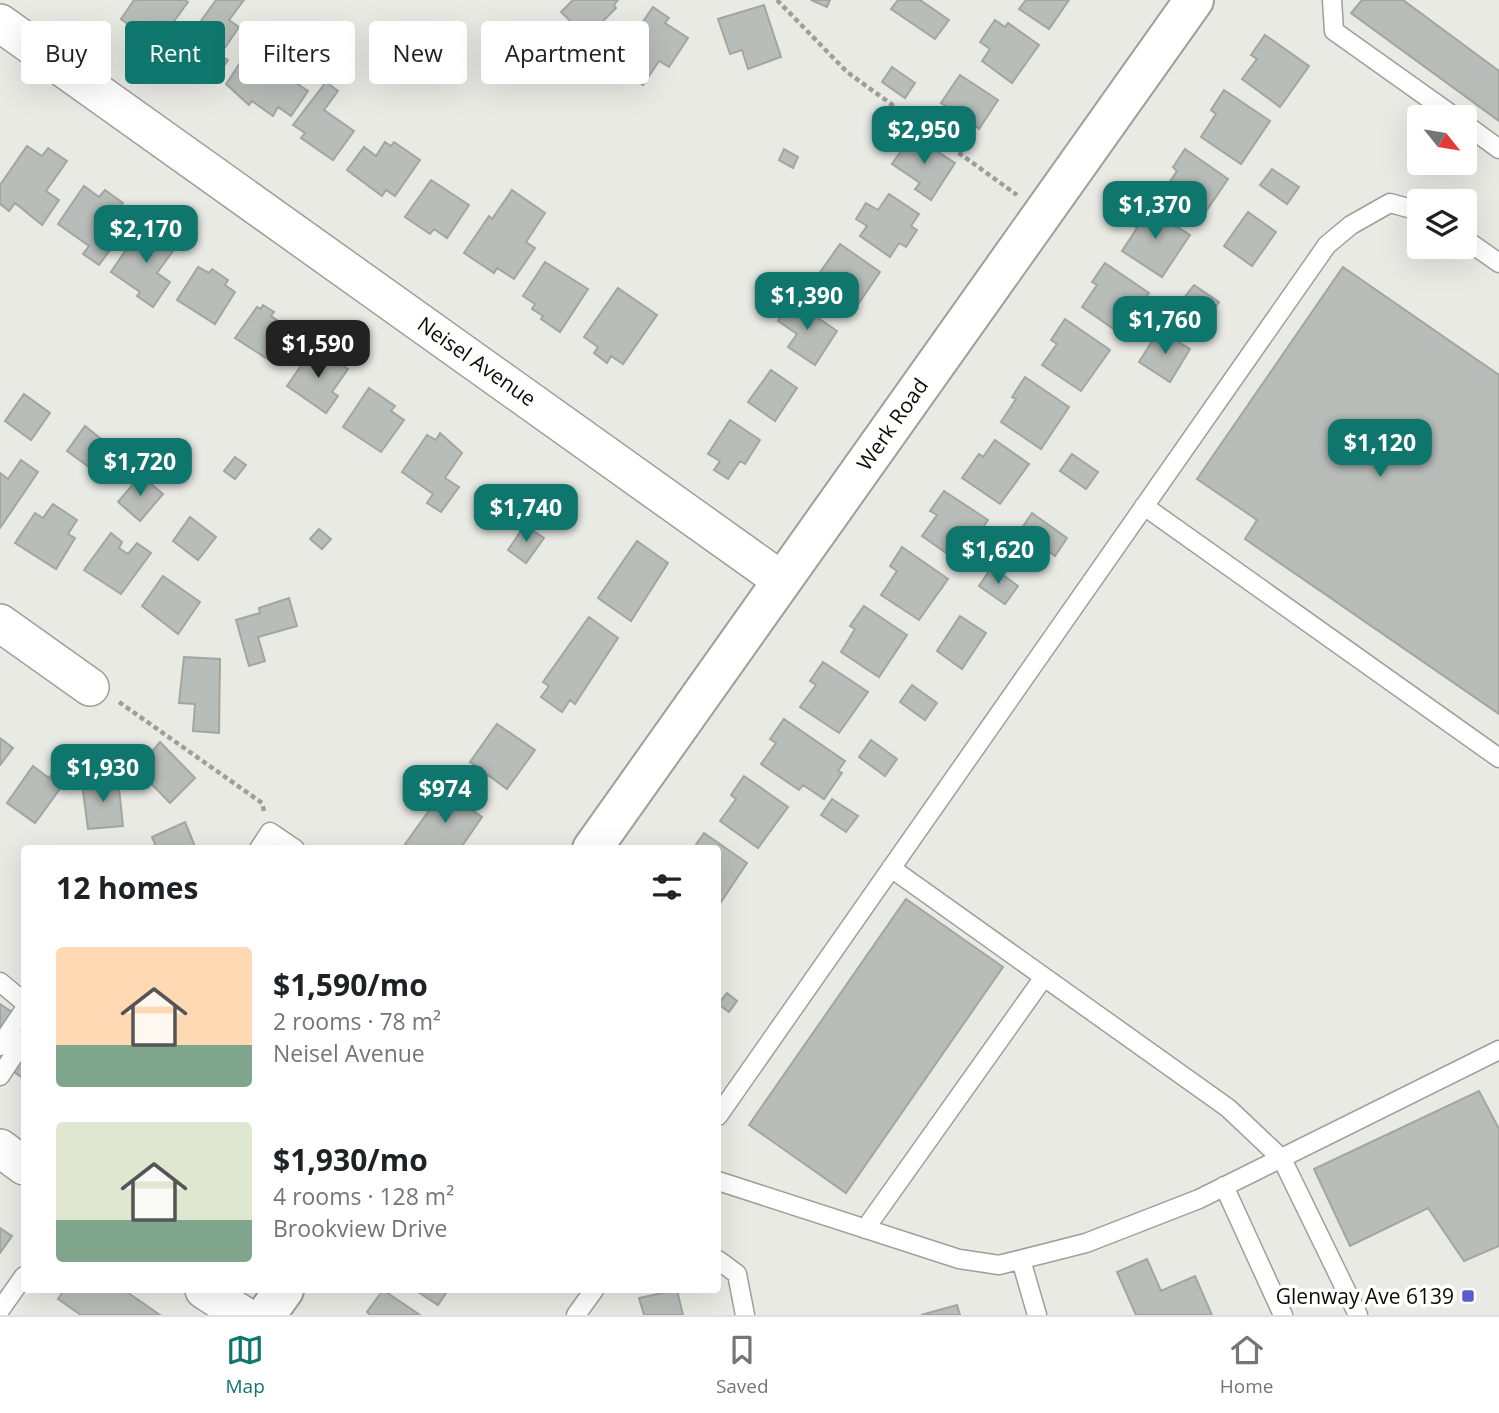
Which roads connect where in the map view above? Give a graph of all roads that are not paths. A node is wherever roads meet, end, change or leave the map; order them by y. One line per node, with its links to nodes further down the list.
1 (1194, 0): 11 (street, Werk Road)
2 (1332, 0): 4 (lane)
3 (0, 23): 11 (street, Neisel Avenue)
4 (1438, 105)
5 (1477, 133): 6 (lane)
6 (1499, 149)
7 (1407, 208): 10 (lane)
8 (1477, 247): 9 (lane)
9 (1499, 263)
10 (1144, 506): 14 (lane); 18 (lane)
11 (781, 580): 17 (street, Werk Road)
12 (0, 623): 13 (street)
13 (90, 687)
14 (1499, 758)
15 (262, 845): 16 (lane)
16 (289, 845)
17 (595, 845)
18 (891, 867): 19 (lane); 27 (lane)
19 (1044, 977): 29 (lane); 33 (lane)
20 (0, 982): 21 (lane)
21 (21, 1000)
22 (21, 1014): 24 (lane)
23 (21, 1044): 26 (lane)
24 (0, 1046)
25 (1499, 1050): 29 (lane)
26 (0, 1076)
27 (721, 1112)
28 (0, 1148): 30 (street)
29 (1282, 1159): 32 (lane); 47 (lane)
30 (21, 1164)
31 (721, 1182): 33 (lane)
32 (1224, 1186): 34 (lane); 46 (lane)
33 (865, 1229): 34 (lane)
34 (1021, 1260): 45 (lane)
35 (721, 1262): 44 (lane)
36 (21, 1280): 40 (lane)
37 (209, 1293): 41 (street)
38 (282, 1293): 42 (street)
39 (592, 1293): 43 (lane)
40 (0, 1310)
41 (243, 1315)
42 (266, 1315)
43 (576, 1315)
44 (745, 1315)
45 (1037, 1315)
46 (1283, 1315)
47 (1358, 1315)

